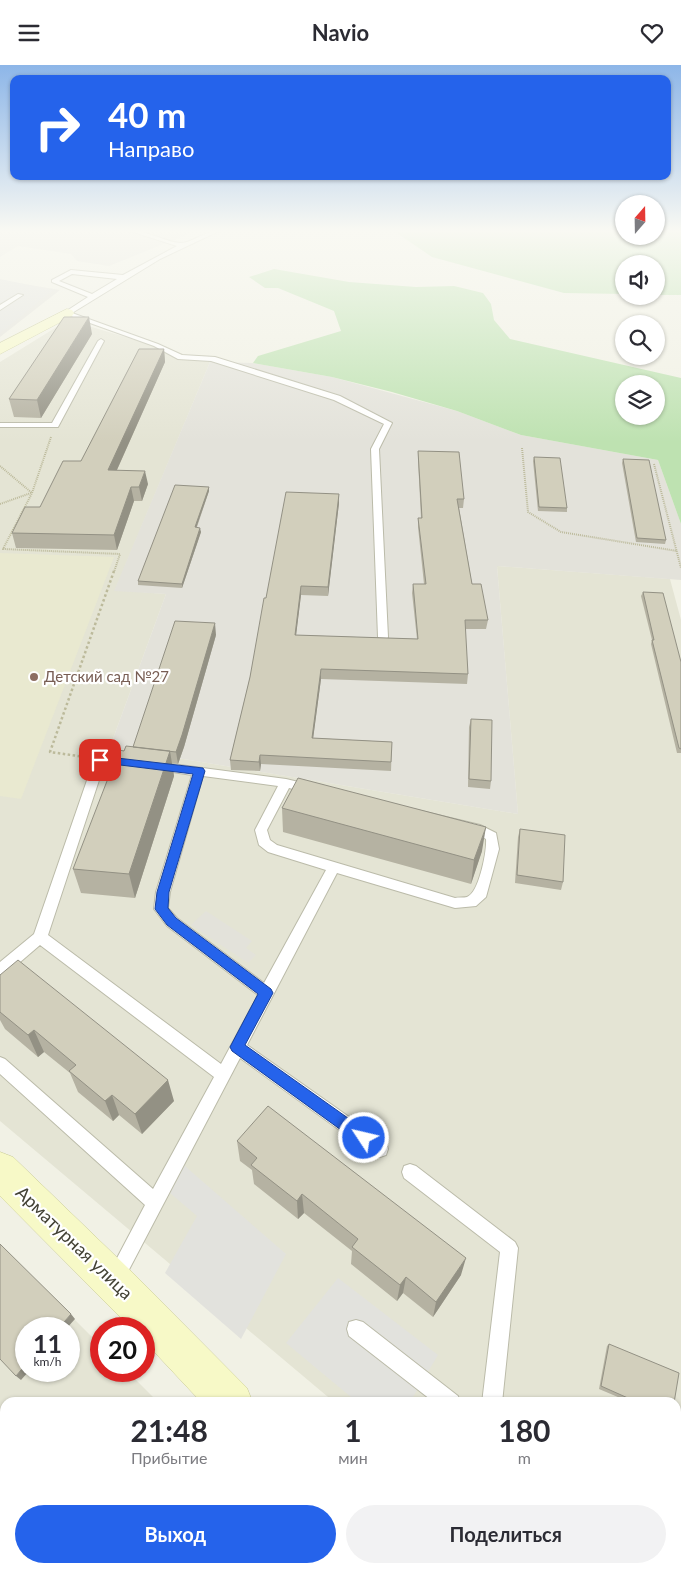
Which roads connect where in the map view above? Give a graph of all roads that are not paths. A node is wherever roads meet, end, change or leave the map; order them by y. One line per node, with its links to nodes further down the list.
1 (86, 301): 2 (lane)
2 (68, 313): 4 (street); 6 (lane)
3 (101, 341): 5 (lane)
4 (0, 349)
5 (0, 425)
6 (382, 637)
7 (199, 771): 8 (lane); 10 (lane); 12 (lane)
8 (286, 783): 9 (lane); 9 (lane)
9 (334, 866): 12 (lane)
10 (40, 937): 11 (lane); 15 (lane)
11 (0, 971)
12 (266, 993): 13 (lane)
13 (237, 1047): 15 (lane); 16 (lane)
14 (0, 1064): 19 (lane)
15 (223, 1075): 19 (lane)
16 (380, 1149)
17 (0, 1171): 20 (street, Арматурная улица)
18 (410, 1172): 24 (lane)
19 (155, 1202): 20 (lane)
20 (114, 1281): 22 (street, Арматурная улица)
21 (356, 1329): 23 (lane)
22 (226, 1397)
23 (443, 1397)
24 (493, 1397)

